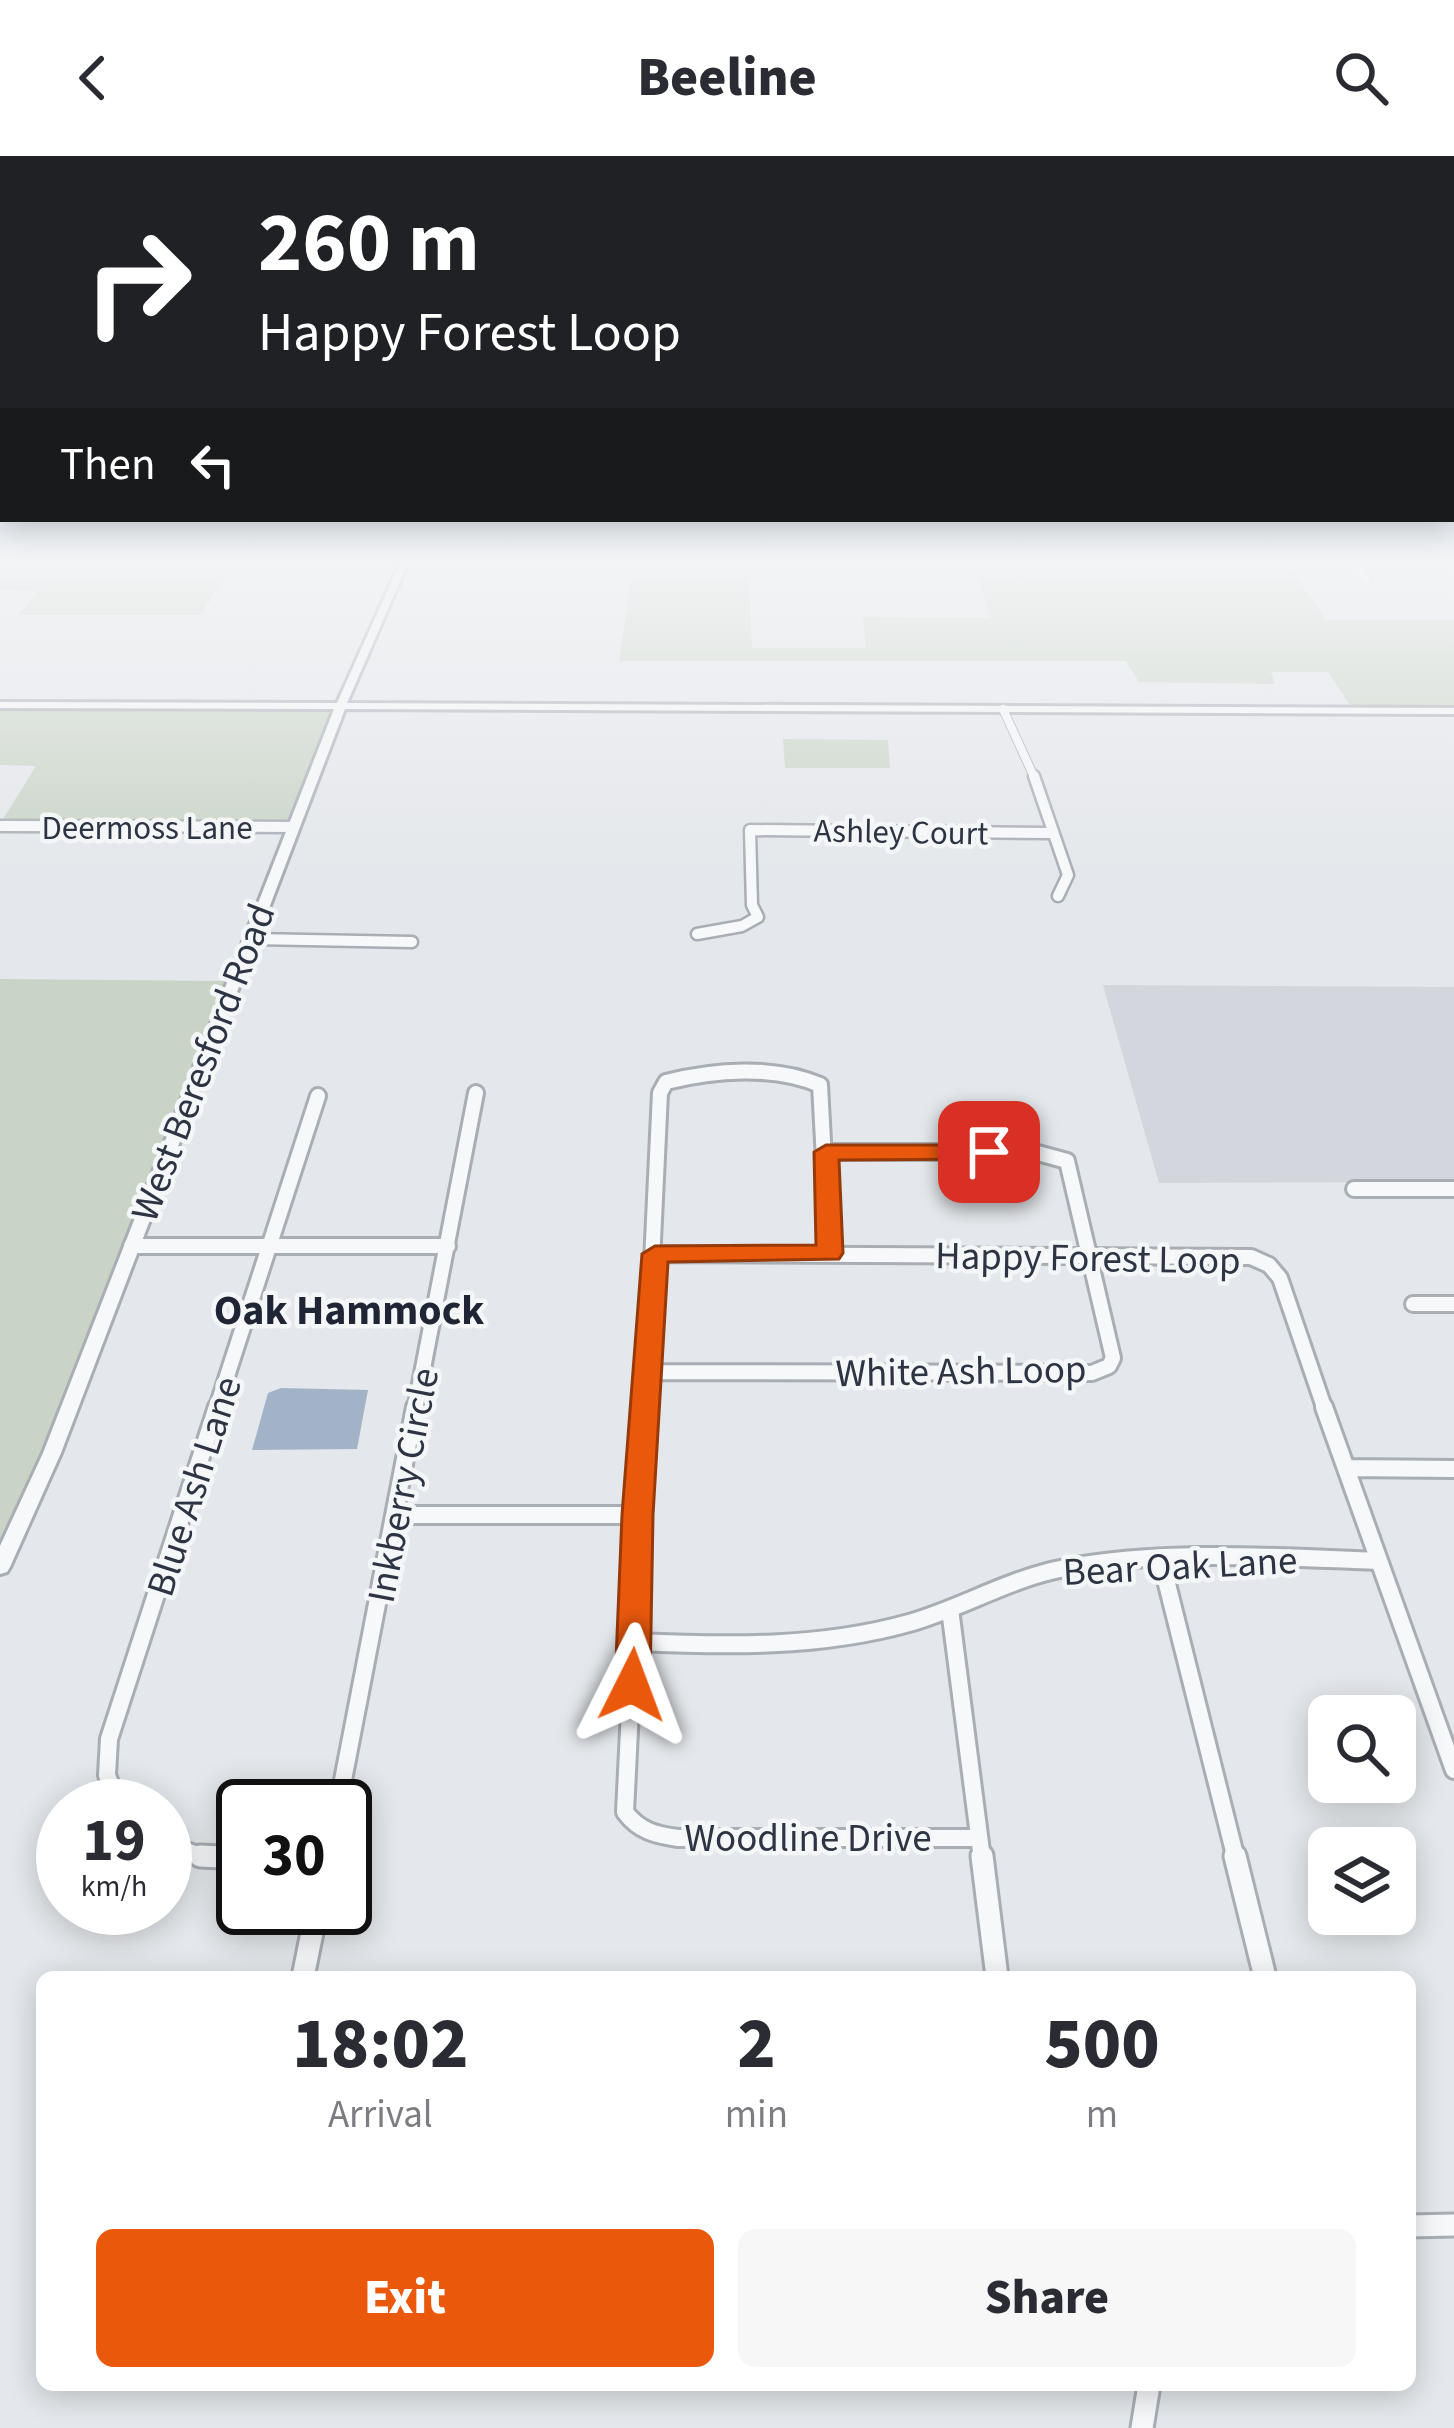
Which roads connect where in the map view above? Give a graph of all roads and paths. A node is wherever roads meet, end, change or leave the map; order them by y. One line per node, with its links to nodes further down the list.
1 (359, 664): 3 (street, West Beresford Road)
2 (0, 705): 3 (street)
3 (340, 708): 4 (street); 7 (street, West Beresford Road)
4 (1003, 710): 5 (street); 8 (street)
5 (1454, 711)
6 (0, 826): 7 (street, Deermoss Lane)
7 (293, 827): 11 (street, West Beresford Road)
8 (1051, 832): 9 (street); 10 (street, Ashley Court)
9 (1058, 896)
10 (697, 934)
11 (249, 939): 12 (street); 19 (street, West Beresford Road)
12 (412, 942)
13 (476, 1093): 20 (street, Inkberry Circle)
14 (318, 1096): 18 (street, Blue Ash Lane)
15 (826, 1152): 21 (street, Woodline Drive); 22 (street, Woodline Drive); 23 (street, White Ash Loop)
16 (1354, 1189): 17 (street)
17 (1454, 1190)
18 (269, 1245): 19 (street); 20 (street); 37 (street, Blue Ash Lane)
19 (131, 1246): 33 (street, West Beresford Road)
20 (448, 1246): 29 (street, Inkberry Circle)
21 (830, 1253): 22 (street, Happy Forest Loop); 23 (street, Happy Forest Loop)
22 (655, 1254): 26 (street, Woodline Drive)
23 (1089, 1255): 26 (street, White Ash Loop); 27 (street, Happy Forest Loop)
24 (1413, 1304): 25 (street)
25 (1454, 1304)
26 (648, 1372): 30 (street, Woodline Drive)
27 (1346, 1468): 28 (street); 32 (street, Happy Forest Loop)
28 (1454, 1469)
29 (397, 1515): 30 (street); 38 (street, Inkberry Circle)
30 (637, 1515): 35 (street, Woodline Drive)
31 (1161, 1560): 32 (street, Bear Oak Lane); 34 (street, Bear Oak Lane); 43 (street)
32 (1376, 1561): 36 (street, Happy Forest Loop)
33 (0, 1567)
34 (950, 1609): 35 (street, Bear Oak Lane); 39 (street)
35 (636, 1642): 39 (street, Woodline Drive)
36 (1454, 1769)
37 (108, 1779)
38 (343, 1779)
39 (978, 1838): 42 (street)
40 (312, 1935): 41 (street)
41 (304, 1971)
42 (996, 1971)
43 (1263, 1971)
44 (1454, 2225): 45 (street)
45 (1416, 2226)
46 (1148, 2391): 47 (street)
47 (1142, 2428)

